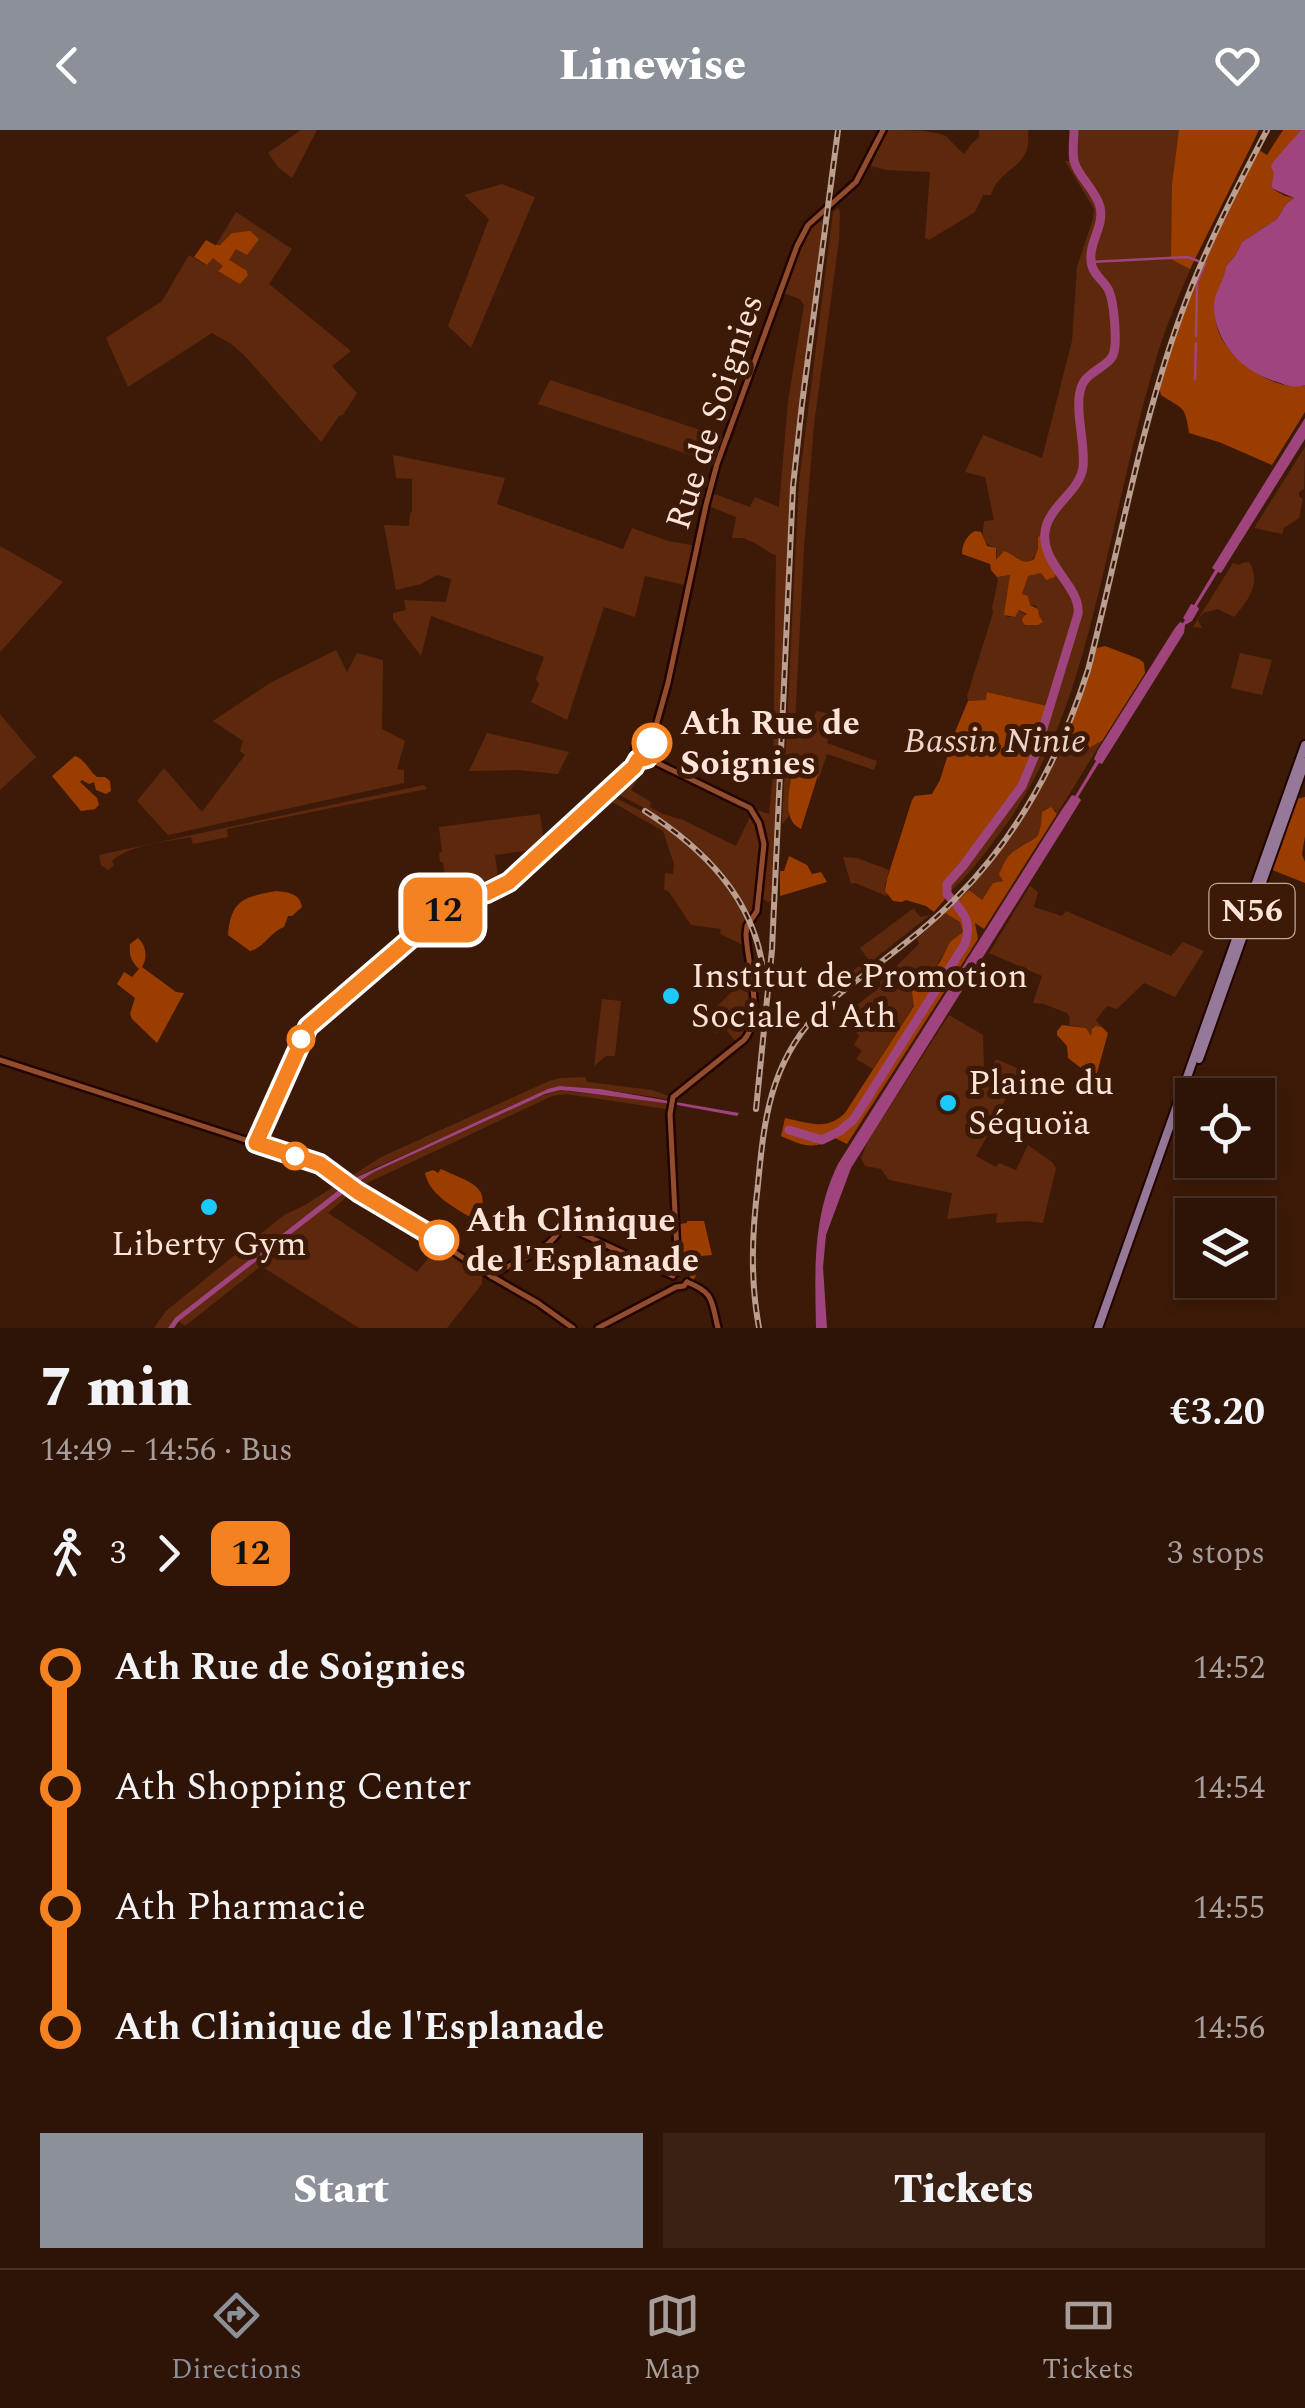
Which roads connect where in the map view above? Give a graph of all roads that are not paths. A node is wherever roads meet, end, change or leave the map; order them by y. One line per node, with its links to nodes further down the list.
1 (882, 130): 2 (street, Rue de Soignies)
2 (652, 738): 4 (street, Rue de Soignies); 5 (street, Rue de Soignies)
3 (1305, 745): 17 (main road, N56)
4 (645, 746): 5 (street); 6 (street)
5 (648, 756): 6 (street); 10 (street)
6 (638, 760): 9 (street)
7 (1305, 762): 17 (main road, N56)
8 (0, 1060): 9 (street)
9 (256, 1143): 11 (street)
10 (676, 1274): 11 (street); 12 (street); 13 (street)
11 (490, 1276): 14 (street)
12 (686, 1282): 13 (street); 16 (street)
13 (676, 1287): 15 (street)
14 (573, 1328)
15 (598, 1328)
16 (718, 1328)
17 (1100, 1328)

